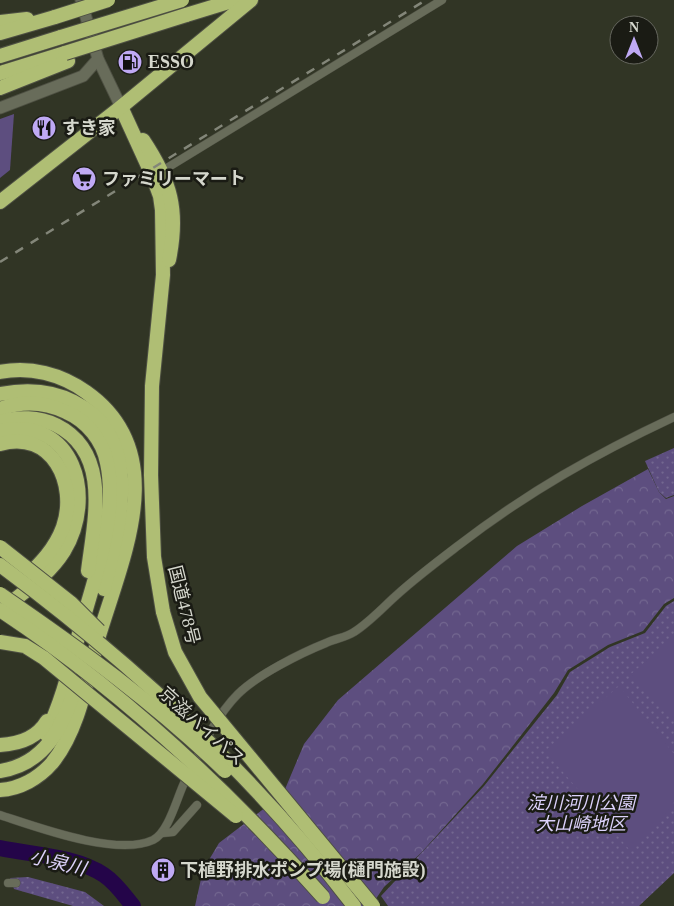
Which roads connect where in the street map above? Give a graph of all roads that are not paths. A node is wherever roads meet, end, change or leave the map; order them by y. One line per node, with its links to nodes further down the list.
1 (81, 0): 12 (street)
2 (108, 0): 7 (highway, bridge)
3 (182, 0): 10 (highway, bridge)
4 (235, 0): 11 (highway, bridge)
5 (251, 0): 17 (highway)
6 (442, 0): 19 (street)
7 (55, 17): 8 (highway); 9 (highway)
8 (0, 22)
9 (0, 33)
10 (0, 56)
11 (66, 57): 13 (highway); 16 (highway)
12 (98, 59): 14 (street); 15 (street)
13 (0, 73)
14 (83, 76): 15 (street); 18 (street)
15 (110, 84): 17 (street)
16 (0, 88)
17 (121, 107): 19 (highway, 国道478号); 20 (highway); 21 (highway, 国道478号)
18 (0, 108)
19 (162, 171): 21 (highway, 国道478号)
20 (1, 201)
21 (163, 275): 51 (highway, 国道478号, bridge)
22 (0, 372): 35 (highway)
23 (0, 394): 29 (highway)
24 (0, 409): 29 (highway)
25 (674, 417): 36 (street)
26 (0, 422): 34 (highway)
27 (0, 431): 33 (highway)
28 (0, 444): 33 (highway, bridge)
29 (116, 487): 30 (highway); 34 (highway)
30 (114, 547): 35 (highway); 43 (highway)
31 (0, 548): 39 (highway, bridge)
32 (0, 564): 39 (highway, bridge)
33 (2, 605): 48 (highway, 京滋バイパス, bridge); 49 (highway, 京滋バイパス, bridge)
34 (82, 624): 40 (highway)
35 (103, 624): 44 (highway)
36 (356, 631): 37 (street); 47 (street)
37 (351, 639)
38 (0, 642): 48 (highway, bridge)
39 (154, 689): 50 (highway, bridge)
40 (61, 696): 41 (highway); 42 (highway)
41 (0, 744)
42 (0, 762)
43 (0, 771)
44 (0, 790)
45 (197, 805): 47 (street)
46 (0, 815): 47 (street)
47 (163, 833)
48 (327, 901)
49 (348, 906)
50 (354, 906)
51 (373, 906)

